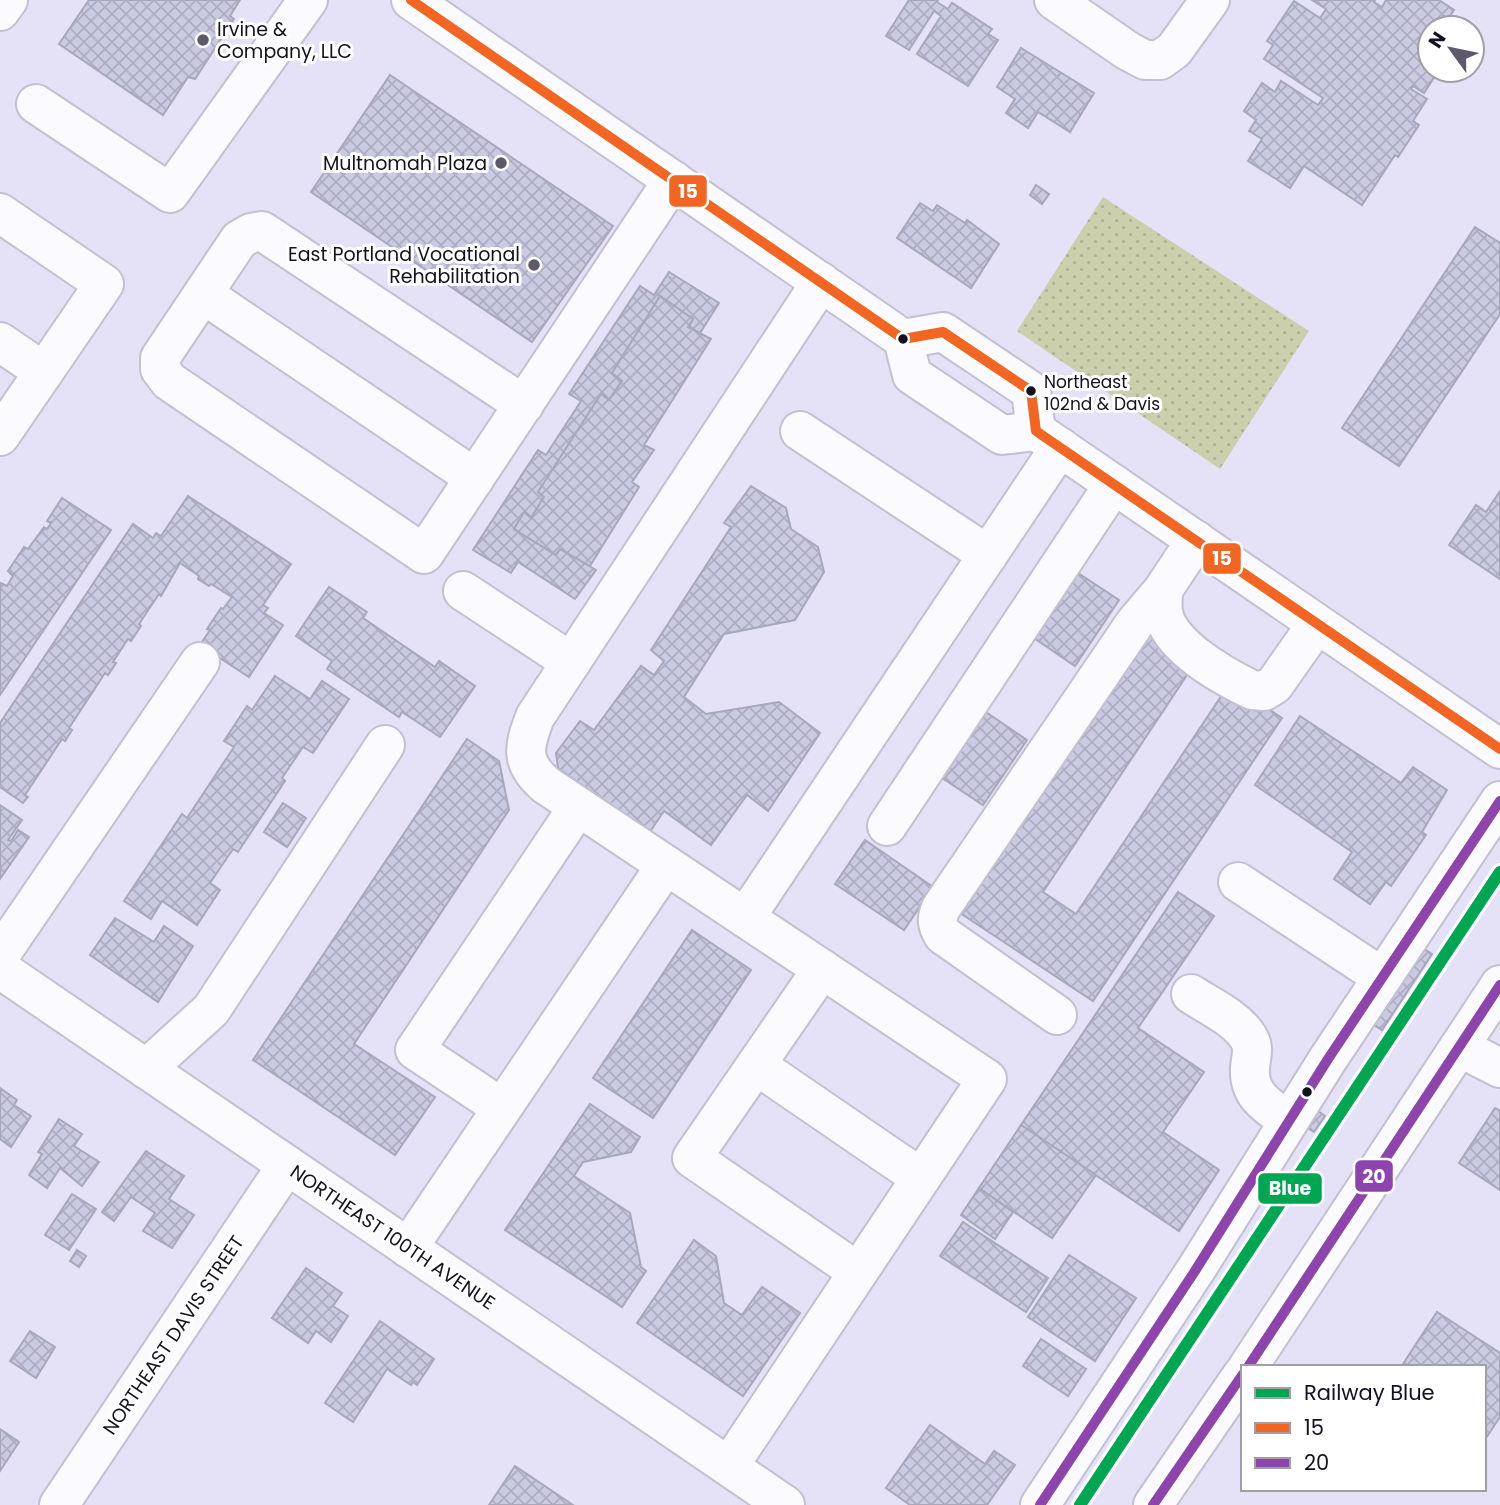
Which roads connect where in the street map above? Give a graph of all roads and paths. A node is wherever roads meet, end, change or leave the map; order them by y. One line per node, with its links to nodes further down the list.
1 (8, 0): 6 (street)
2 (308, 0): 7 (street)
3 (411, 0): 8 (street)
4 (1054, 0): 5 (street)
5 (1210, 0)
6 (0, 11)
7 (36, 104)
8 (673, 180): 10 (street); 15 (street)
9 (0, 213): 14 (street)
10 (821, 282): 12 (street); 27 (street)
11 (203, 293): 15 (street); 19 (street); 19 (street)
12 (903, 339): 18 (street); 18 (street)
13 (0, 342): 14 (street)
14 (44, 372): 17 (street)
15 (524, 405): 19 (street)
16 (800, 431): 22 (street)
17 (0, 436)
18 (1048, 439): 20 (street); 22 (street)
19 (475, 478)
20 (1114, 484): 21 (street); 32 (street)
21 (1196, 540): 23 (street); 25 (street)
22 (988, 555): 35 (street)
23 (1163, 590): 25 (street); 42 (street)
24 (463, 591): 27 (street)
25 (1317, 624): 29 (street)
26 (200, 662): 36 (street)
27 (571, 662): 31 (street)
28 (385, 746): 46 (street)
29 (1500, 749)
30 (1500, 801): 39 (street)
31 (578, 807): 33 (street); 47 (street)
32 (887, 826)
33 (666, 865): 35 (street); 47 (street)
34 (1238, 882): 39 (street)
35 (745, 918): 38 (street)
36 (0, 955)
37 (0, 969): 46 (street, NORTHEAST 100TH AVENUE)
38 (822, 970): 44 (street); 50 (street)
39 (1382, 977): 48 (street)
40 (1500, 985): 43 (street)
41 (1191, 994): 48 (street)
42 (1057, 1014)
43 (1459, 1047): 45 (street); 53 (street)
44 (756, 1065): 50 (street); 52 (street)
45 (1500, 1068)
46 (146, 1069): 49 (street, NORTHEAST 100TH AVENUE)
47 (502, 1108): 51 (street)
48 (1289, 1121): 58 (street)
49 (287, 1165): 51 (street, NORTHEAST 100TH AVENUE); 56 (street, NORTHEAST DAVIS STREET)
50 (920, 1178): 52 (street)
51 (408, 1248): 55 (street, NORTHEAST 100TH AVENUE)
52 (858, 1272): 55 (street)
53 (1249, 1365)
54 (1241, 1377): 59 (street)
55 (729, 1466): 57 (street, NORTHEAST 100TH AVENUE)
56 (59, 1505)
57 (785, 1505)
58 (1040, 1505)
59 (1153, 1505)

